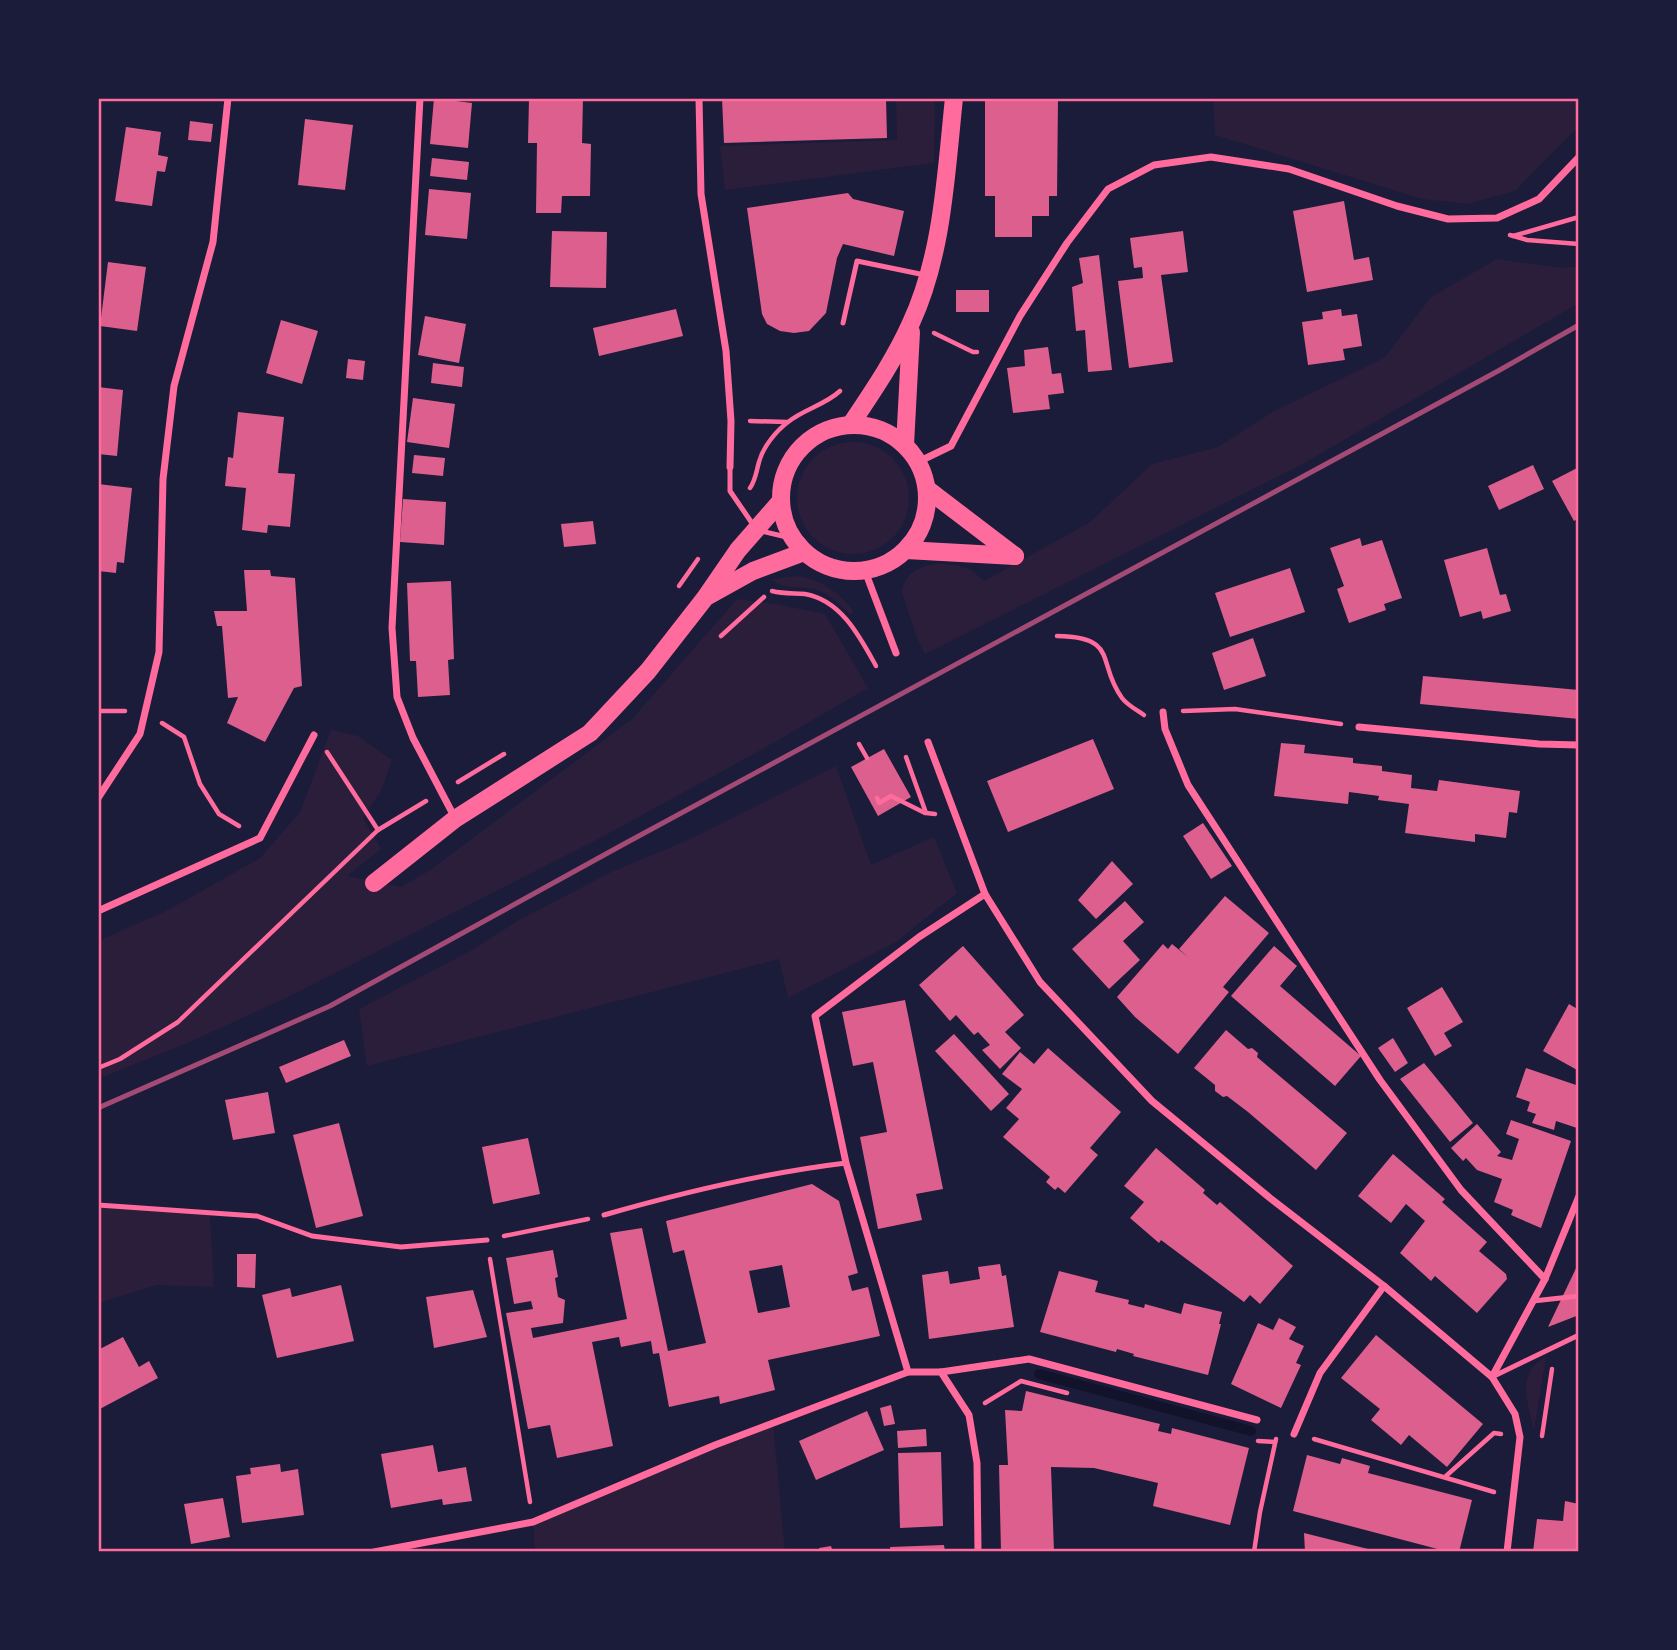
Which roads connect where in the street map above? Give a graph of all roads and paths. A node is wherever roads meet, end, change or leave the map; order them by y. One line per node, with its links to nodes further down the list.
1 (228, 98): 36 (street)
2 (420, 98): 46 (street)
3 (699, 98): 13 (street)
4 (954, 98): 8 (main road)
5 (1579, 157): 11 (street)
6 (1579, 217): 7 (path)
7 (1513, 236)
8 (928, 276): 9 (main road); 10 (lane)
9 (912, 322): 11 (path); 15 (main road); 16 (main road)
10 (843, 323)
11 (1001, 352): 17 (street)
12 (845, 386): 14 (path)
13 (731, 421): 14 (path); 18 (street)
14 (787, 422): 21 (path)
15 (851, 424): 16 (main road); 20 (main road)
16 (905, 445): 17 (main road)
17 (918, 463): 19 (main road)
18 (730, 467): 21 (lane)
19 (927, 489): 24 (main road); 24 (main road)
20 (780, 502): 22 (main road); 23 (main road)
21 (739, 507): 22 (lane)
22 (757, 530): 23 (lane); 29 (main road)
23 (791, 538): 26 (main road)
24 (906, 550): 27 (main road)
25 (704, 552): 28 (path)
26 (804, 552): 27 (main road); 29 (main road)
27 (865, 571): 32 (street)
28 (675, 592)
29 (705, 598): 50 (main road)
30 (721, 636): 33 (path)
31 (1058, 636): 34 (path)
32 (896, 653)
33 (876, 666)
34 (1124, 701)
35 (98, 712): 36 (path)
36 (145, 712): 47 (street); 52 (path)
37 (1163, 712): 38 (path); 62 (street)
38 (1359, 727): 42 (street)
39 (314, 735): 52 (street)
40 (928, 742): 54 (street)
41 (859, 744): 44 (path)
42 (1579, 745)
43 (508, 752): 46 (path)
44 (867, 758)
45 (332, 760): 51 (path)
46 (442, 791): 50 (street); 51 (path)
47 (98, 797)
48 (877, 798): 49 (path)
49 (926, 813)
50 (455, 819): 53 (main road)
51 (378, 830): 56 (path)
52 (260, 838): 55 (street)
53 (374, 883)
54 (985, 894): 57 (street); 63 (street)
55 (98, 911)
56 (98, 1068)
57 (846, 1163): 60 (lane); 68 (street)
58 (1579, 1198): 62 (street)
59 (98, 1205): 61 (lane)
60 (604, 1215): 61 (path)
61 (487, 1240): 82 (path)
62 (1545, 1279): 65 (street)
63 (1384, 1286): 70 (street); 74 (street)
64 (1579, 1296): 65 (lane)
65 (1533, 1301): 70 (street)
66 (1579, 1335): 67 (lane)
67 (1555, 1347): 70 (lane); 79 (path)
68 (908, 1372): 69 (street); 82 (street)
69 (941, 1372): 72 (street); 73 (street)
70 (1492, 1377): 76 (street)
71 (1072, 1395): 72 (path)
72 (969, 1415): 84 (street)
73 (1257, 1420)
74 (1294, 1434): 80 (path)
75 (1276, 1435): 78 (path)
76 (1520, 1437): 80 (path); 86 (street)
77 (1253, 1441): 78 (path)
78 (1275, 1442): 85 (path)
79 (1541, 1445)
80 (1445, 1477): 81 (path)
81 (1479, 1487)
82 (533, 1522): 83 (street)
83 (374, 1552)
84 (978, 1552)
85 (1254, 1552)
86 (1507, 1552)

